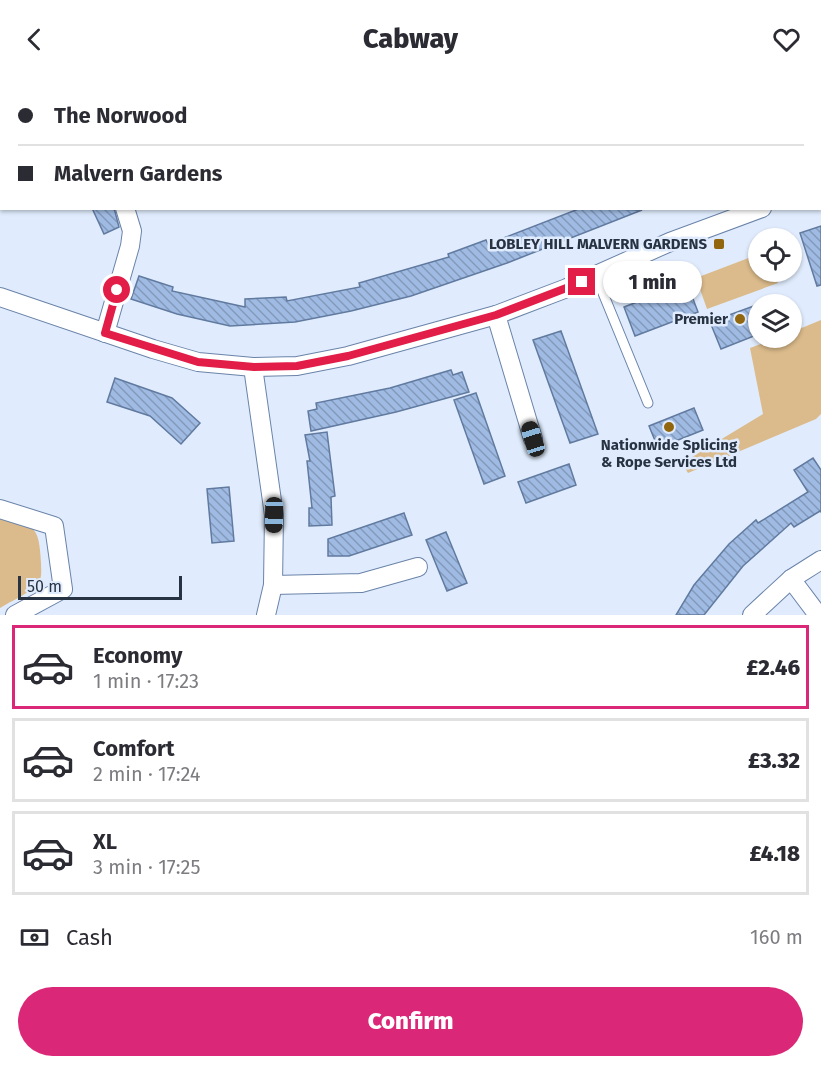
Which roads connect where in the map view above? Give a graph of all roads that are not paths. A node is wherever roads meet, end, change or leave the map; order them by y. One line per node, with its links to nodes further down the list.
1 (125, 210): 6 (street)
2 (757, 210): 3 (street)
3 (596, 276): 5 (street); 8 (lane)
4 (0, 297): 6 (street)
5 (496, 315): 7 (street); 9 (street)
6 (105, 333): 7 (street)
7 (254, 367): 14 (street)
8 (648, 403)
9 (533, 439)
10 (0, 509): 15 (street)
11 (821, 560): 13 (street)
12 (418, 567): 14 (street)
13 (791, 579): 17 (street); 18 (street)
14 (273, 585): 16 (street)
15 (15, 615)
16 (266, 615)
17 (752, 615)
18 (818, 615)

